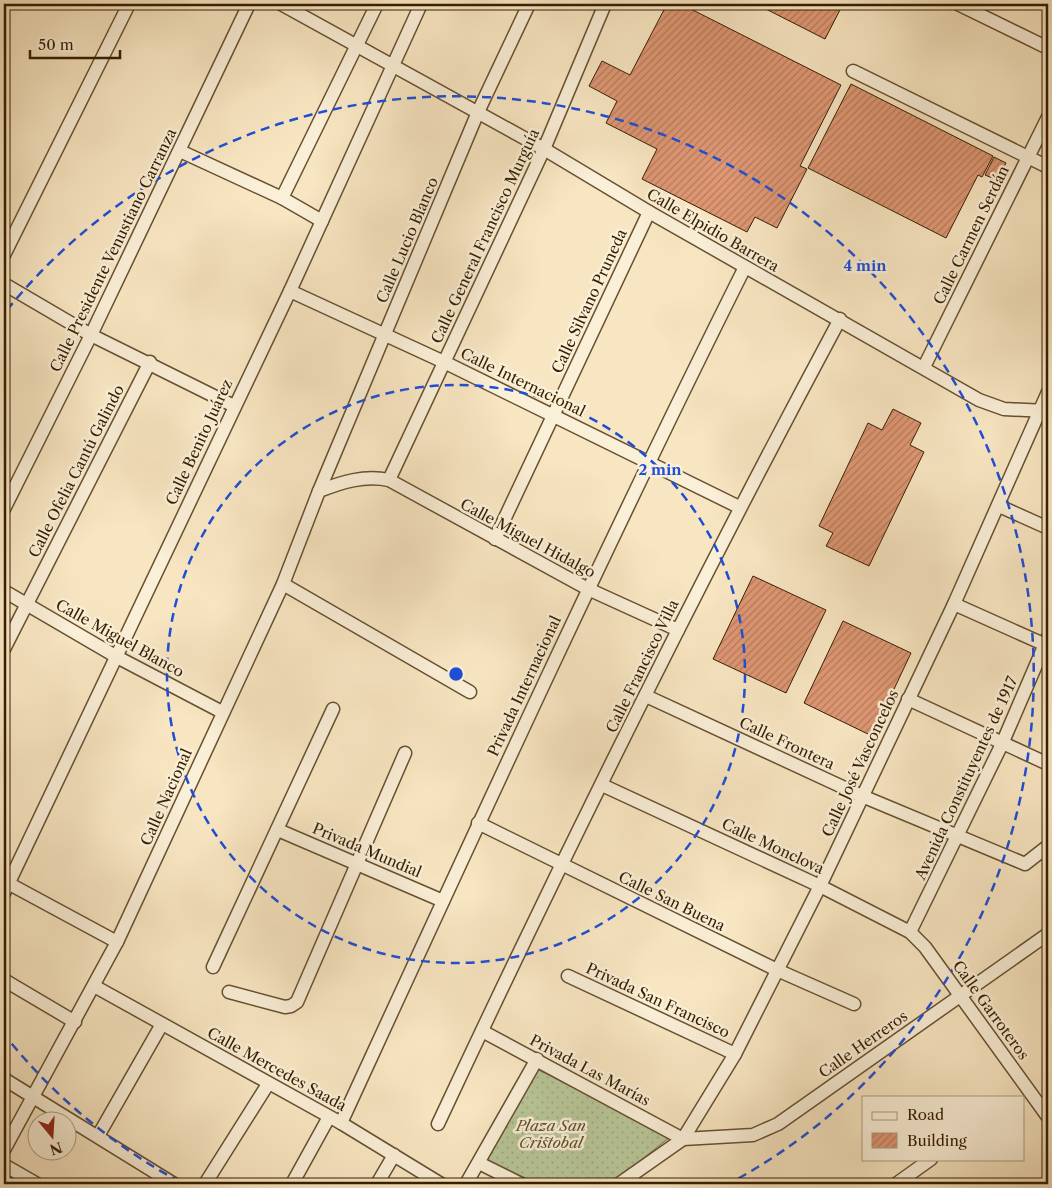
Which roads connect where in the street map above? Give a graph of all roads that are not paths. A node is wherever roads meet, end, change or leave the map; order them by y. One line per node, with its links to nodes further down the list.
1 (129, 4): 22 (street)
2 (249, 4): 16 (street, Calle Presidente Venustiano Carranza)
3 (281, 4): 9 (street)
4 (377, 4): 9 (street)
5 (421, 4): 11 (street, Calle Benito Juárez)
6 (529, 4): 13 (street, Calle Lucio Blanco)
7 (605, 4): 15 (street, Calle General Francisco Murguía)
8 (958, 4): 10 (street)
9 (356, 44): 11 (street, Calle Elpidio Barrera); 19 (street)
10 (1048, 48)
11 (391, 66): 13 (street, Calle Elpidio Barrera); 21 (street, Calle Benito Juárez)
12 (853, 71): 17 (street)
13 (478, 112): 15 (street, Calle Elpidio Barrera); 28 (street, Calle Lucio Blanco)
14 (1048, 117): 17 (street, Calle Carmen Serdán)
15 (544, 149): 20 (street, Calle Elpidio Barrera); 30 (street, Calle General Francisco Murguía)
16 (180, 151): 19 (street); 27 (street, Calle Presidente Venustiano Carranza)
17 (1028, 158): 18 (street); 31 (street, Calle Carmen Serdán)
18 (1048, 167)
19 (282, 198): 21 (street)
20 (649, 212): 23 (street, Calle Elpidio Barrera); 35 (street, Calle Silvano Pruneda)
21 (322, 221): 25 (street, Calle Benito Juárez)
22 (4, 255)
23 (745, 267): 26 (street, Calle Elpidio Barrera); 36 (street, Privada Internacional)
24 (4, 284): 27 (street)
25 (290, 291): 28 (street, Calle Internacional); 33 (street, Calle Benito Juárez)
26 (840, 319): 31 (street, Calle Elpidio Barrera); 40 (street, Calle Francisco Villa)
27 (91, 335): 29 (street); 41 (street, Calle Presidente Venustiano Carranza)
28 (385, 335): 30 (street, Calle Internacional); 38 (street, Calle Lucio Blanco)
29 (150, 362): 33 (street); 47 (street, Calle Ofelia Cantú Galindo)
30 (444, 362): 35 (street, Calle Internacional); 37 (street, Calle General Francisco Murguía)
31 (924, 367): 34 (street, Calle Elpidio Barrera)
32 (1048, 392): 34 (street, Calle José Vasconcelos)
33 (234, 406): 52 (street, Calle Benito Juárez)
34 (1044, 411): 39 (street, Calle José Vasconcelos)
35 (553, 415): 36 (street, Calle Internacional); 43 (street, Calle Silvano Pruneda)
36 (648, 461): 40 (street, Calle Internacional); 45 (street, Privada Internacional)
37 (389, 480): 38 (street, Calle Miguel Hidalgo); 43 (street, Calle Miguel Hidalgo)
38 (319, 491): 44 (street, Calle Nacional)
39 (999, 506): 42 (street); 48 (street, Calle José Vasconcelos)
40 (739, 507): 49 (street, Calle Francisco Villa)
41 (4, 509)
42 (1048, 528)
43 (495, 539): 45 (street, Calle Miguel Hidalgo)
44 (283, 584): 53 (street); 57 (street, Calle Nacional)
45 (588, 589): 49 (street, Calle Miguel Hidalgo); 63 (street, Privada Internacional)
46 (4, 590): 47 (street, Calle Miguel Blanco)
47 (26, 603): 51 (street, Calle Ofelia Cantú Galindo); 52 (street, Calle Miguel Blanco)
48 (954, 604): 50 (street); 55 (street, Calle José Vasconcelos)
49 (678, 630): 54 (street, Calle Francisco Villa)
50 (1047, 643): 58 (street, Avenida Constituyentes de 1917)
51 (4, 649)
52 (116, 657): 57 (street, Calle Miguel Blanco); 69 (street, Calle Benito Juárez)
53 (470, 692)
54 (646, 696): 61 (street, Calle Francisco Villa); 62 (street, Calle Frontera)
55 (908, 699): 58 (street); 62 (street, Calle José Vasconcelos)
56 (333, 710): 64 (street)
57 (222, 712): 74 (street, Calle Nacional)
58 (1002, 744): 60 (street); 65 (street, Avenida Constituyentes de 1917)
59 (406, 752): 67 (street)
60 (1048, 764)
61 (602, 785): 68 (street, Calle Francisco Villa); 70 (street, Calle Monclova)
62 (862, 796): 65 (street, Calle Frontera); 70 (street, Calle José Vasconcelos)
63 (478, 823): 68 (street, Calle San Buena); 71 (street, Privada Internacional)
64 (278, 830): 67 (street, Privada Mundial); 76 (street)
65 (958, 837): 66 (street, Calle Frontera); 72 (street, Avenida Constituyentes de 1917)
66 (1048, 846)
67 (358, 863): 71 (street, Privada Mundial); 81 (street)
68 (560, 865): 77 (street, Calle San Buena); 86 (street, Calle Francisco Villa)
69 (5, 886): 74 (street)
70 (820, 886): 72 (street, Calle Monclova); 77 (street, Calle José Vasconcelos)
71 (443, 901): 95 (street, Privada Internacional)
72 (910, 932): 75 (street, Calle Monclova)
73 (1048, 934): 82 (street, Calle Herreros)
74 (117, 942): 80 (street, Calle Nacional)
75 (925, 947): 82 (street, Calle Garroteros)
76 (213, 967)
77 (777, 970): 83 (street, Calle San Buena); 87 (street, Calle José Vasconcelos)
78 (568, 976): 87 (street, Privada San Francisco)
79 (4, 980): 84 (street)
80 (94, 986): 84 (street, Calle Nacional); 85 (street, Calle Mercedes Saada)
81 (229, 992)
82 (960, 995): 91 (street, Calle Garroteros); 98 (street, Calle Herreros)
83 (854, 1004)
84 (75, 1022): 92 (street, Calle Nacional)
85 (162, 1024): 90 (street, Calle Mercedes Saada); 97 (street)
86 (482, 1031): 88 (street, Privada Las Marías); 96 (street, Calle Francisco Villa)
87 (735, 1054): 98 (street, Calle José Vasconcelos)
88 (538, 1059): 98 (street, Privada Las Marías); 102 (street)
89 (4, 1080): 92 (street)
90 (268, 1084): 93 (street, Calle Mercedes Saada); 106 (street)
91 (1025, 1093): 94 (street, Calle Garroteros)
92 (34, 1098): 97 (street); 99 (street, Calle Nacional)
93 (329, 1117): 95 (street, Calle Mercedes Saada); 107 (street)
94 (1048, 1117)
95 (341, 1123): 100 (street, Calle Mercedes Saada)
96 (438, 1124)
97 (98, 1136): 105 (street)
98 (682, 1139): 112 (street)
99 (4, 1150)
100 (394, 1155): 108 (street); 109 (street, Calle Mercedes Saada)
101 (931, 1160): 113 (street)
102 (479, 1163): 110 (street); 111 (street)
103 (4, 1165): 104 (street)
104 (37, 1184)
105 (174, 1184)
106 (205, 1184)
107 (292, 1184)
108 (377, 1184)
109 (441, 1184)
110 (466, 1184)
111 (521, 1184)
112 (619, 1184)
113 (896, 1184)

